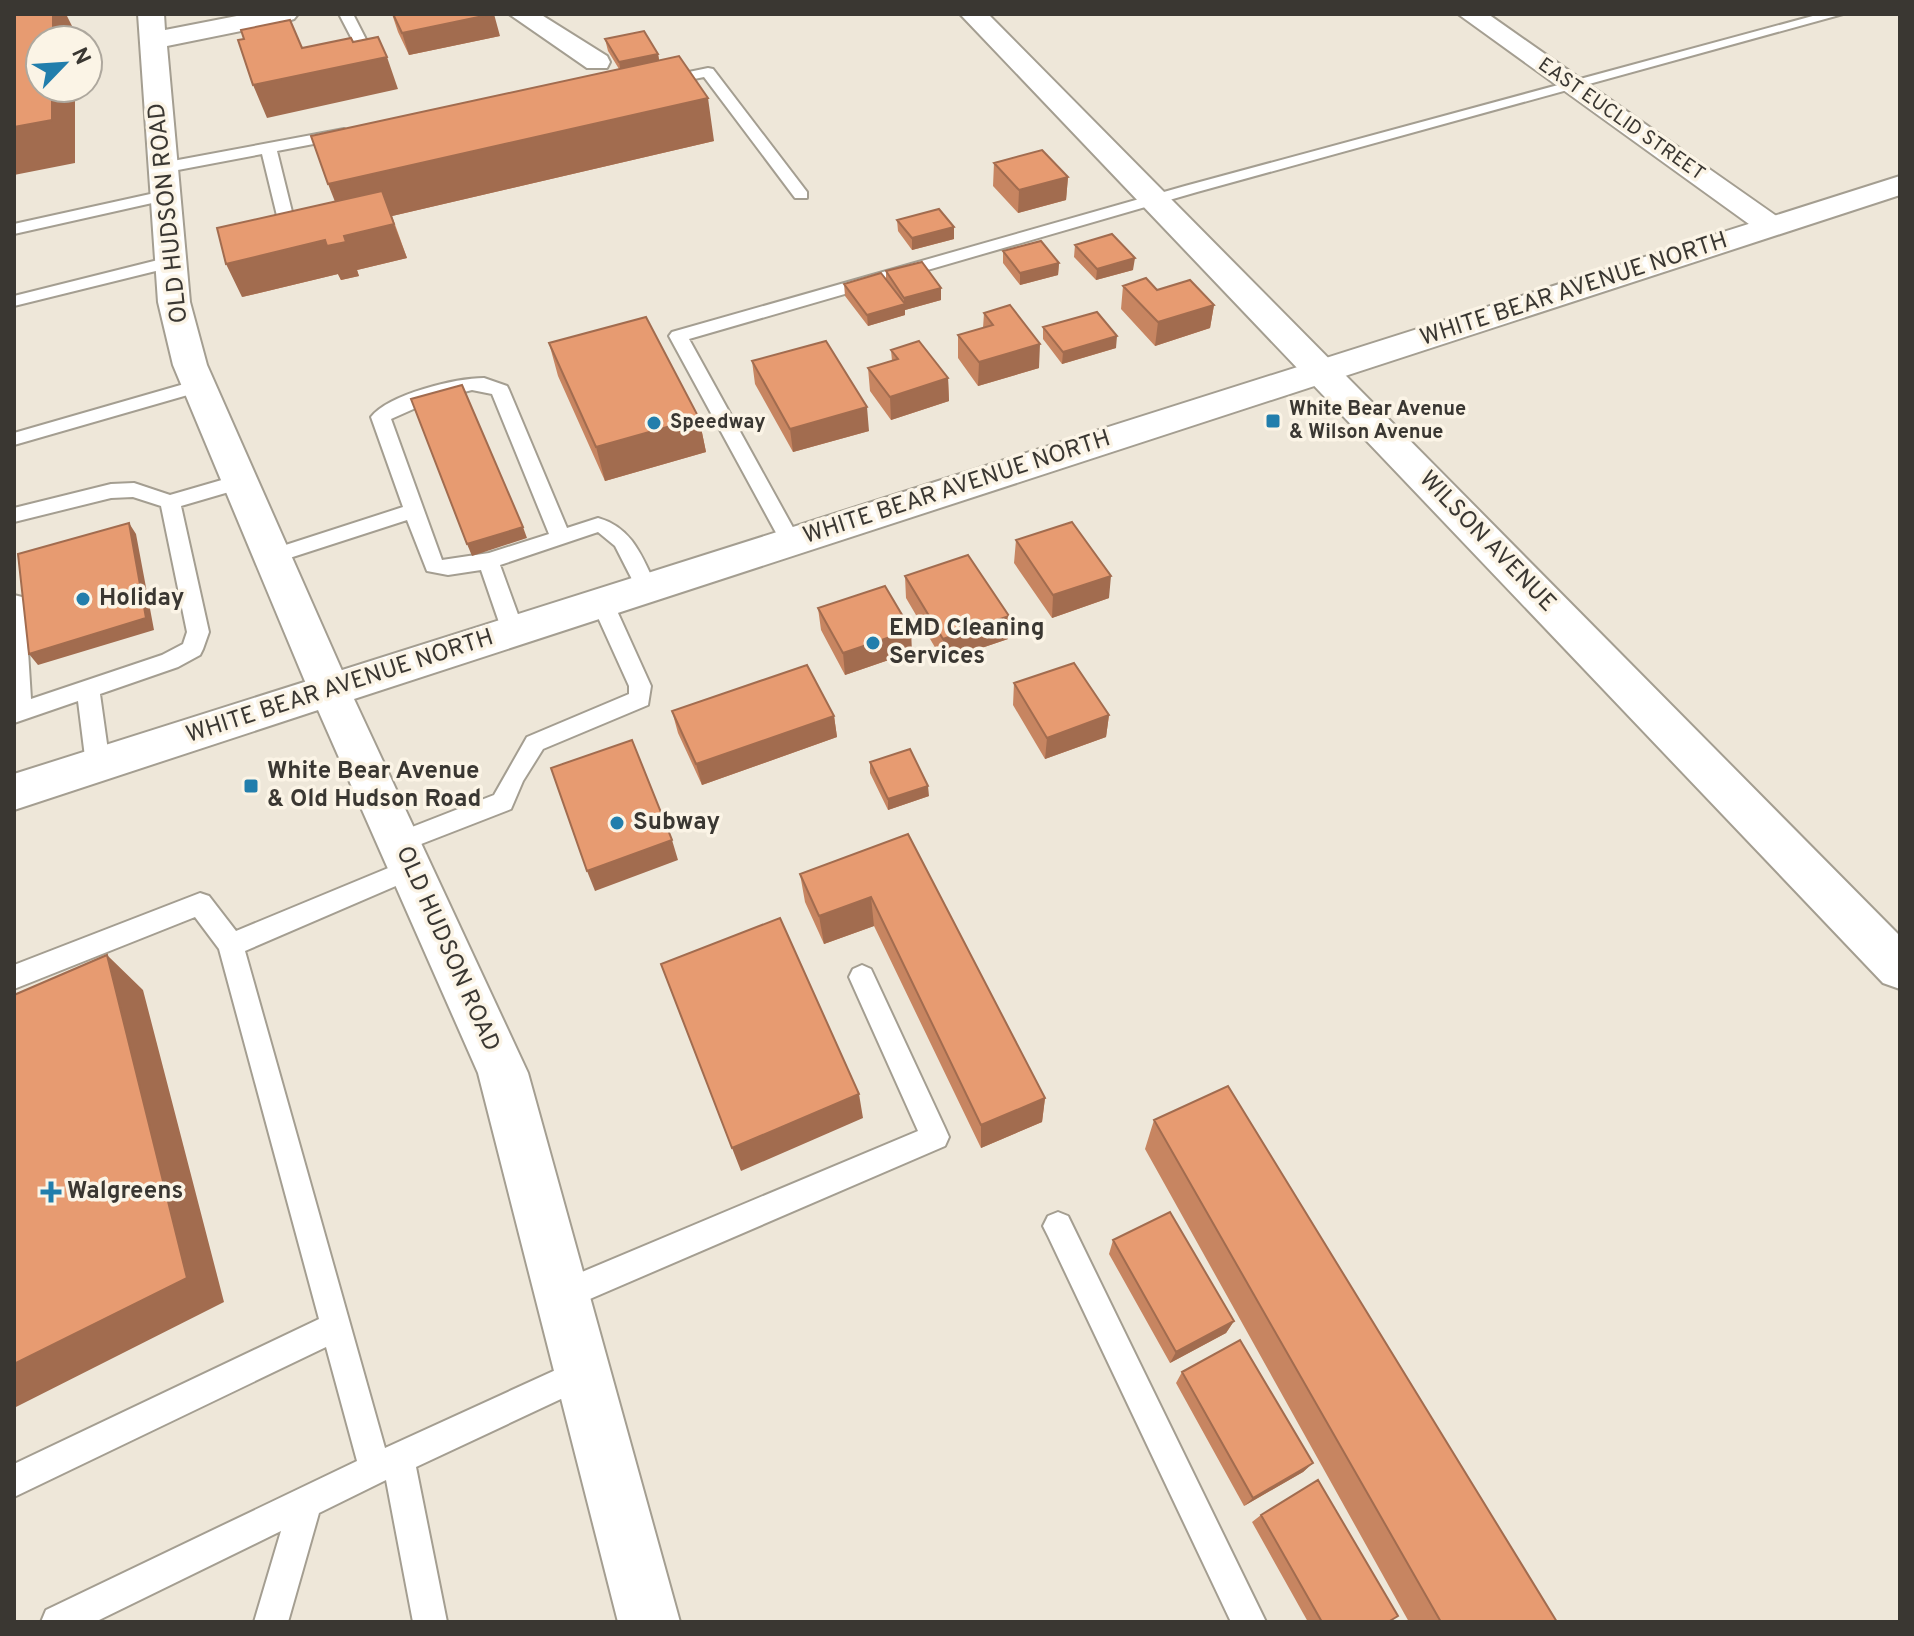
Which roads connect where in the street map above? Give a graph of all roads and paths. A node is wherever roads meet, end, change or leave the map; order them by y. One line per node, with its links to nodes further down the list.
1 (285, 14): 7 (street)
2 (346, 14): 8 (lane)
3 (522, 14): 9 (street)
4 (973, 14): 17 (street, WILSON AVENUE)
5 (1471, 14): 11 (street, EAST EUCLID STREET)
6 (1836, 14): 11 (lane)
7 (151, 28): 14 (street, OLD HUDSON ROAD)
8 (369, 59)
9 (597, 62)
10 (648, 85): 16 (lane)
11 (1573, 86): 17 (lane); 18 (street, EAST EUCLID STREET)
12 (362, 130): 13 (lane)
13 (268, 148): 14 (lane); 19 (lane)
14 (163, 182): 20 (lane); 21 (street, OLD HUDSON ROAD)
15 (1900, 185): 18 (street, WHITE BEAR AVENUE NORTH)
16 (801, 195)
17 (1157, 202): 23 (street, WILSON AVENUE); 31 (lane)
18 (1771, 226): 23 (street, WHITE BEAR AVENUE NORTH)
19 (288, 228)
20 (14, 229)
21 (170, 262): 22 (lane); 24 (street, OLD HUDSON ROAD)
22 (14, 301)
23 (1322, 371): 31 (street, WHITE BEAR AVENUE NORTH); 45 (street, WILSON AVENUE)
24 (198, 386): 25 (lane); 26 (street, OLD HUDSON ROAD)
25 (14, 439)
26 (239, 482): 27 (lane); 32 (street, OLD HUDSON ROAD)
27 (170, 502): 29 (lane); 38 (lane)
28 (414, 511): 30 (lane); 32 (lane); 33 (lane)
29 (14, 515)
30 (560, 537): 33 (lane); 34 (lane)
31 (791, 542): 34 (street, WHITE BEAR AVENUE NORTH)
32 (271, 557): 39 (street, OLD HUDSON ROAD)
33 (488, 561): 37 (lane)
34 (646, 588): 35 (street, WHITE BEAR AVENUE NORTH)
35 (602, 602): 37 (street, WHITE BEAR AVENUE NORTH); 43 (lane)
36 (14, 603): 40 (lane)
37 (513, 631): 39 (street, WHITE BEAR AVENUE NORTH)
38 (88, 688): 40 (lane); 41 (lane)
39 (330, 691): 41 (street, WHITE BEAR AVENUE NORTH); 43 (street, OLD HUDSON ROAD)
40 (17, 713)
41 (98, 765): 42 (street, WHITE BEAR AVENUE NORTH)
42 (14, 792)
43 (404, 856): 44 (lane); 49 (street, OLD HUDSON ROAD)
44 (231, 945): 46 (lane); 50 (lane)
45 (1900, 968)
46 (14, 977)
47 (862, 977): 49 (lane)
48 (1058, 1226): 59 (lane)
49 (562, 1296): 51 (street, OLD HUDSON ROAD)
50 (335, 1327): 52 (lane); 53 (lane)
51 (582, 1373): 52 (lane); 58 (street, OLD HUDSON ROAD)
52 (386, 1464): 54 (lane); 57 (lane)
53 (14, 1481)
54 (306, 1502): 55 (lane); 56 (lane)
55 (58, 1622)
56 (271, 1622)
57 (430, 1622)
58 (649, 1622)
59 (1249, 1622)

